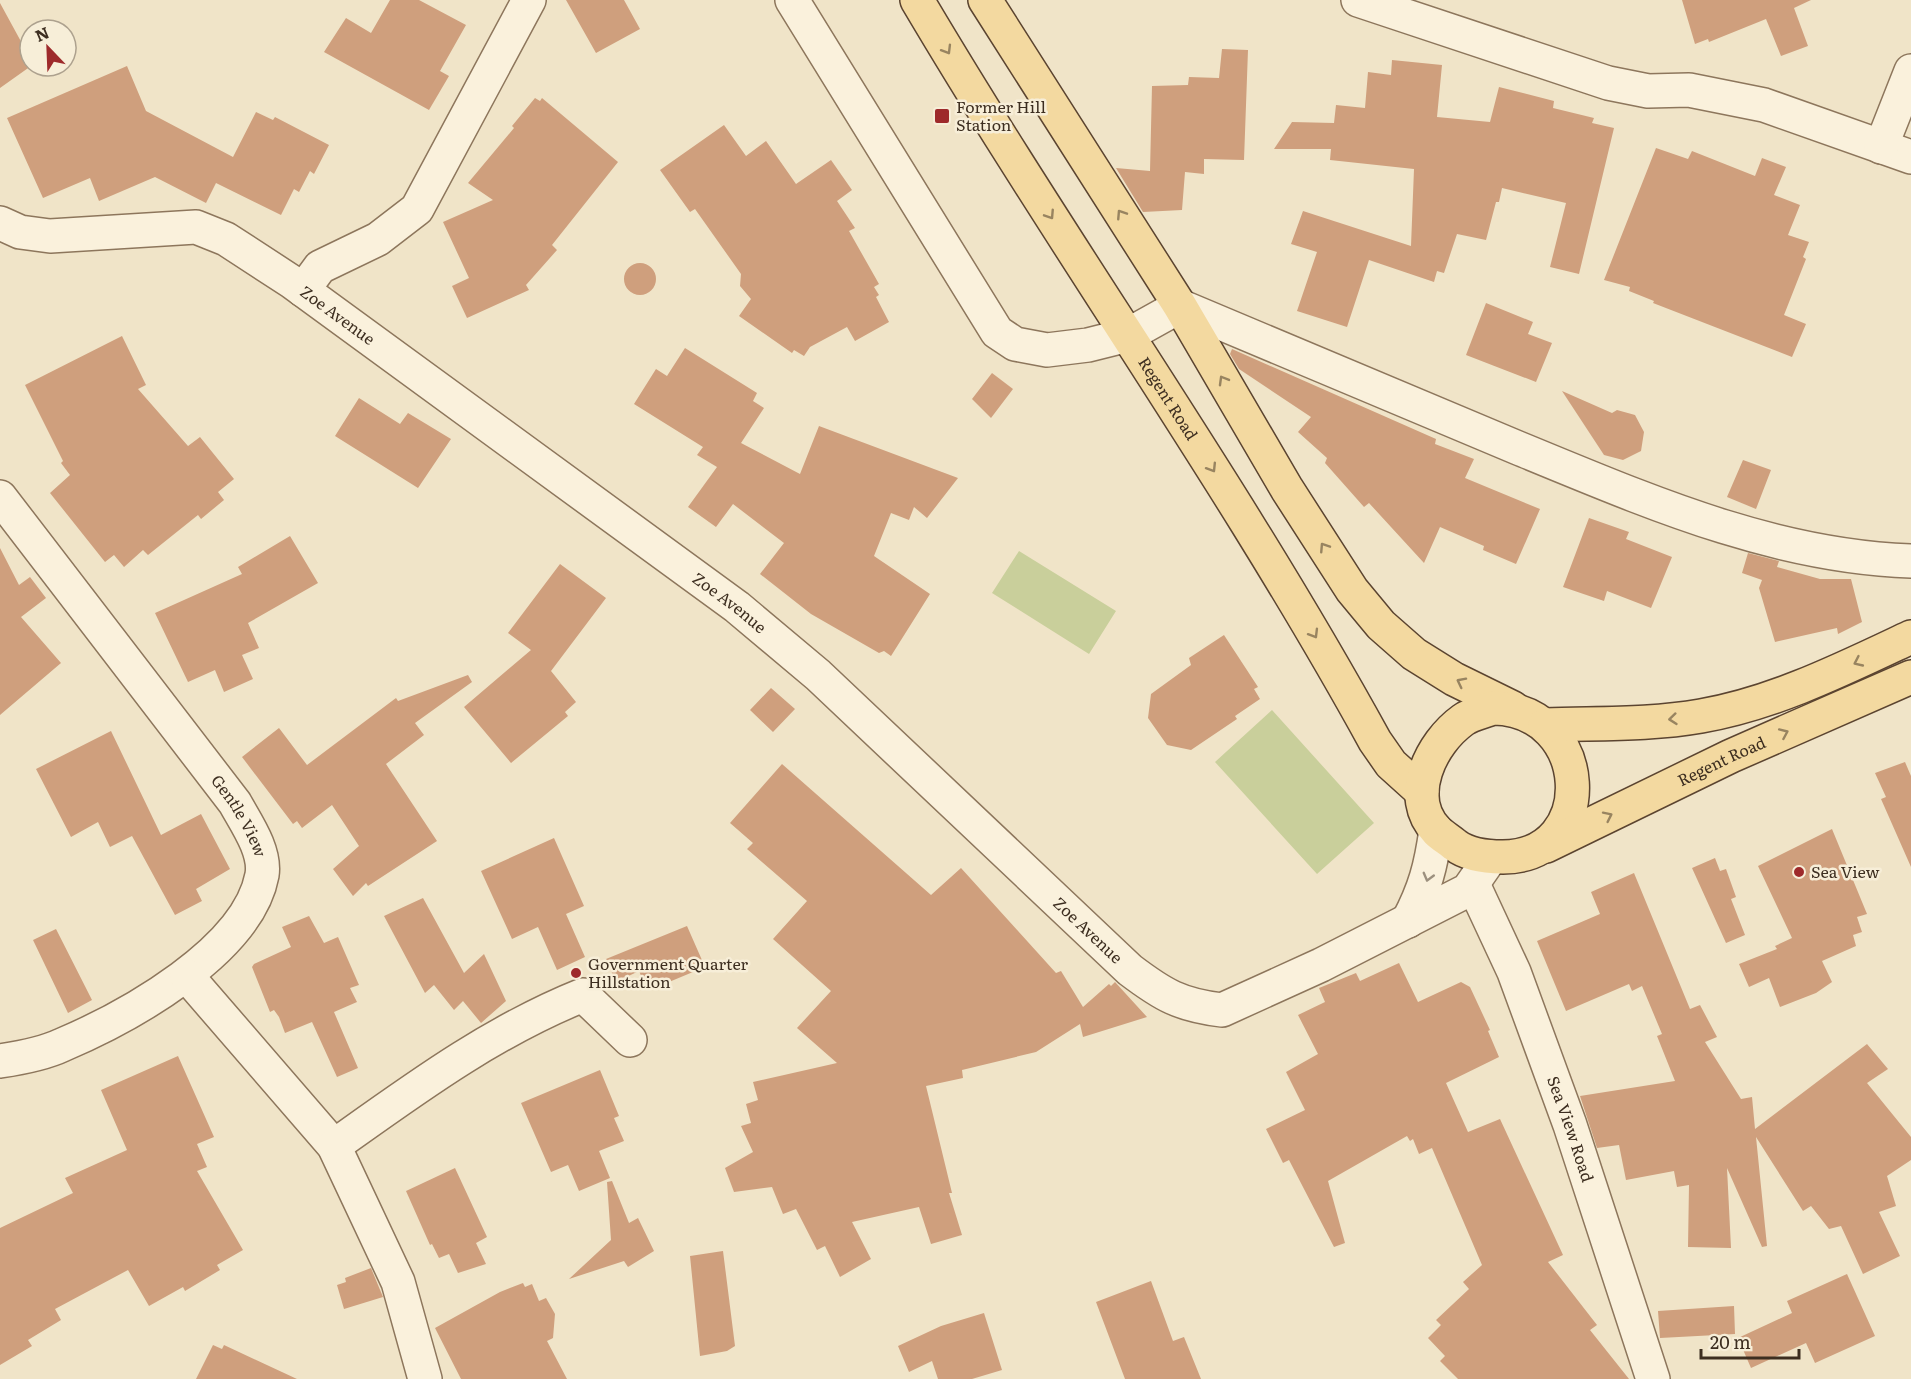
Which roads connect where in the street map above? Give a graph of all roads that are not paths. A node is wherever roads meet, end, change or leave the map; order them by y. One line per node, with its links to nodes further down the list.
1 (529, 0): 10 (street)
2 (792, 0): 12 (street)
3 (917, 0): 12 (main road, Regent Road, one-way to 12)
4 (985, 0): 11 (main road, one-way to 4)
5 (1358, 0): 7 (street)
6 (1911, 71): 7 (street)
7 (1881, 147): 8 (street)
8 (1911, 158)
9 (0, 223): 10 (street, Zoe Avenue)
10 (303, 290): 24 (street, Zoe Avenue)
11 (1180, 306): 12 (street); 14 (street); 17 (main road, one-way to 11)
12 (1128, 335): 19 (main road, Regent Road, one-way to 19)
13 (0, 497): 25 (street, Gentle View)
14 (1911, 561)
15 (1911, 637): 18 (main road, one-way to 18)
16 (1911, 677): 21 (main road, Regent Road, one-way to 16)
17 (1513, 708): 18 (main road); 19 (main road)
18 (1545, 725): 21 (main road)
19 (1422, 792): 20 (main road)
20 (1436, 830): 22 (main road); 24 (street, one-way to 24)
21 (1536, 850): 22 (main road)
22 (1491, 857): 23 (street, Zoe Avenue)
23 (1473, 884): 24 (street, Zoe Avenue); 30 (street, Sea View Road)
24 (1408, 921)
25 (187, 976): 27 (street, Gentle View); 28 (street)
26 (630, 1040): 28 (street)
27 (0, 1061)
28 (334, 1146): 29 (street)
29 (425, 1379)
30 (1653, 1379)

